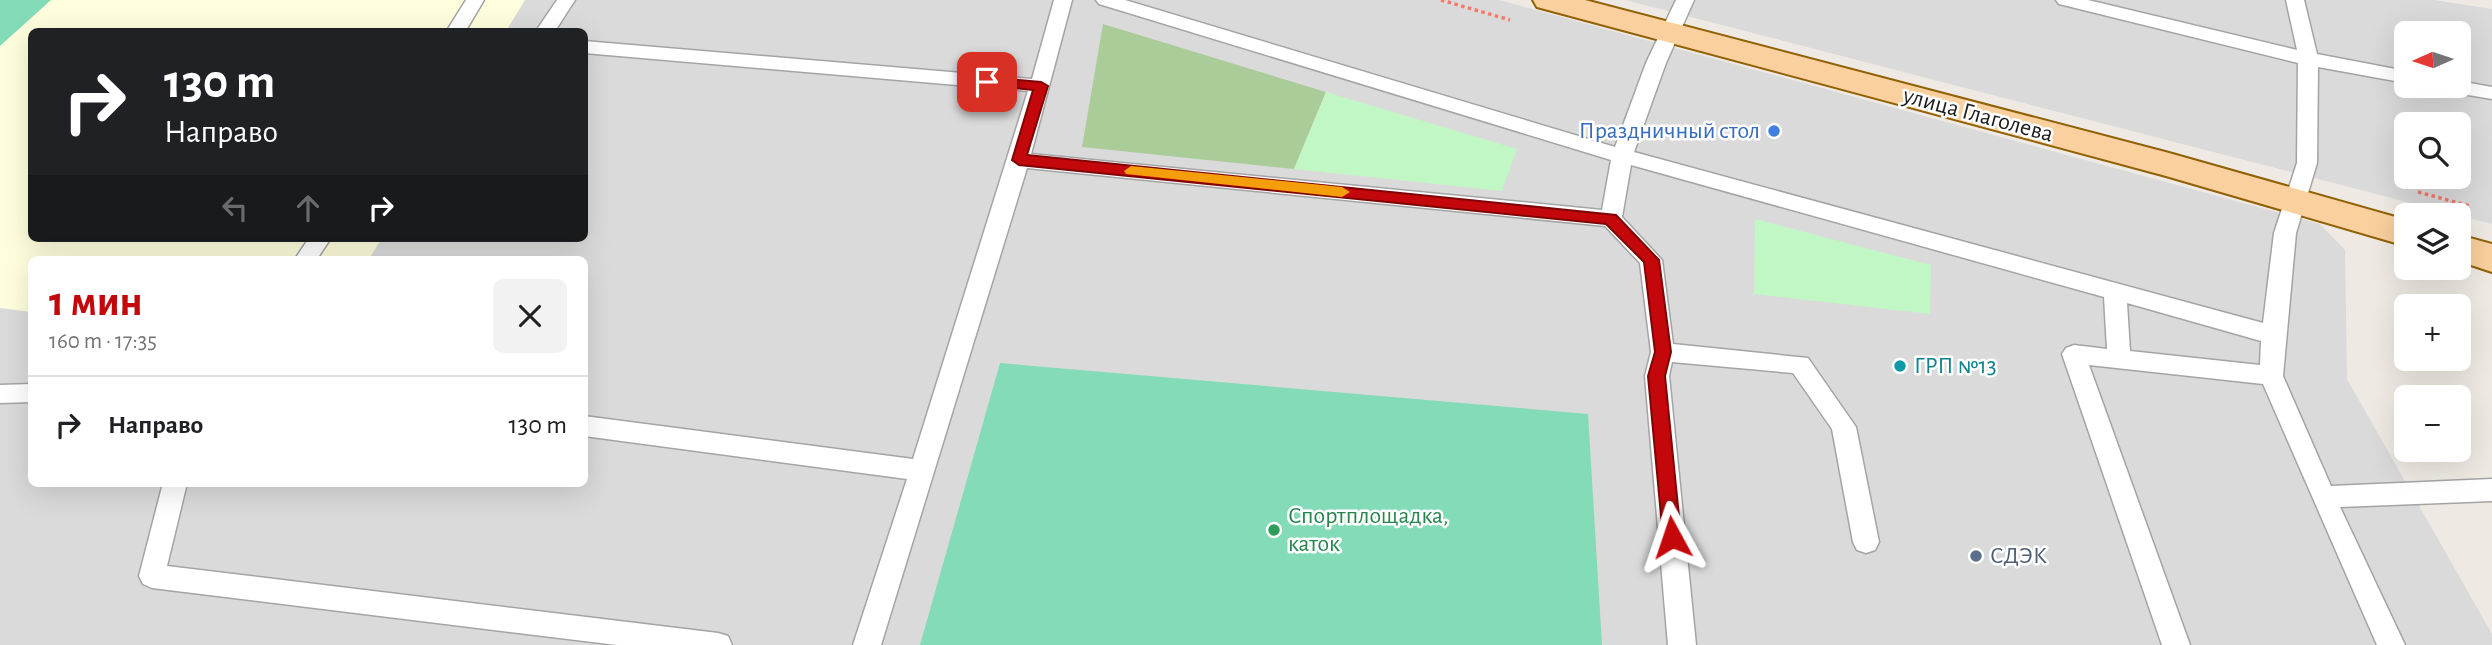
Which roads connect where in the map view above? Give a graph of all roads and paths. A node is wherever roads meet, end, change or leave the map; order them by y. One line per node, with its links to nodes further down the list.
1 (475, 0): 9 (lane)
2 (566, 0): 10 (lane)
3 (1063, 0): 15 (lane)
4 (1105, 0): 18 (lane)
5 (1548, 0): 11 (main road, улица Глаголева)
6 (1685, 0): 11 (lane)
7 (2065, 0): 13 (lane)
8 (2295, 0): 13 (lane)
9 (457, 28)
10 (547, 28)
11 (1671, 33): 18 (lane); 20 (main road, улица Глаголева)
12 (588, 47): 15 (lane)
13 (2308, 59): 14 (lane); 20 (lane)
14 (2394, 76)
15 (1041, 86): 19 (lane)
16 (2471, 89): 17 (lane)
17 (2492, 93)
18 (1622, 156): 21 (lane); 25 (lane)
19 (1019, 160): 21 (lane); 33 (lane)
20 (2297, 201): 22 (main road, улица Глаголева); 26 (lane)
21 (1611, 219): 27 (lane)
22 (2394, 229)
23 (2471, 252): 24 (main road)
24 (2492, 258)
25 (2115, 290): 26 (lane); 28 (lane)
26 (2273, 334): 29 (lane)
27 (1663, 352): 37 (lane); 40 (lane)
28 (2119, 359): 29 (lane); 41 (lane)
29 (2271, 376): 36 (lane)
30 (28, 393): 31 (lane)
31 (0, 394)
32 (588, 427): 33 (lane)
33 (923, 471): 39 (lane)
34 (174, 487): 38 (lane)
35 (2492, 490): 36 (lane)
36 (2323, 497): 42 (lane)
37 (1866, 542)
38 (718, 645)
39 (867, 645)
40 (1682, 645)
41 (2176, 645)
42 (2391, 645)

